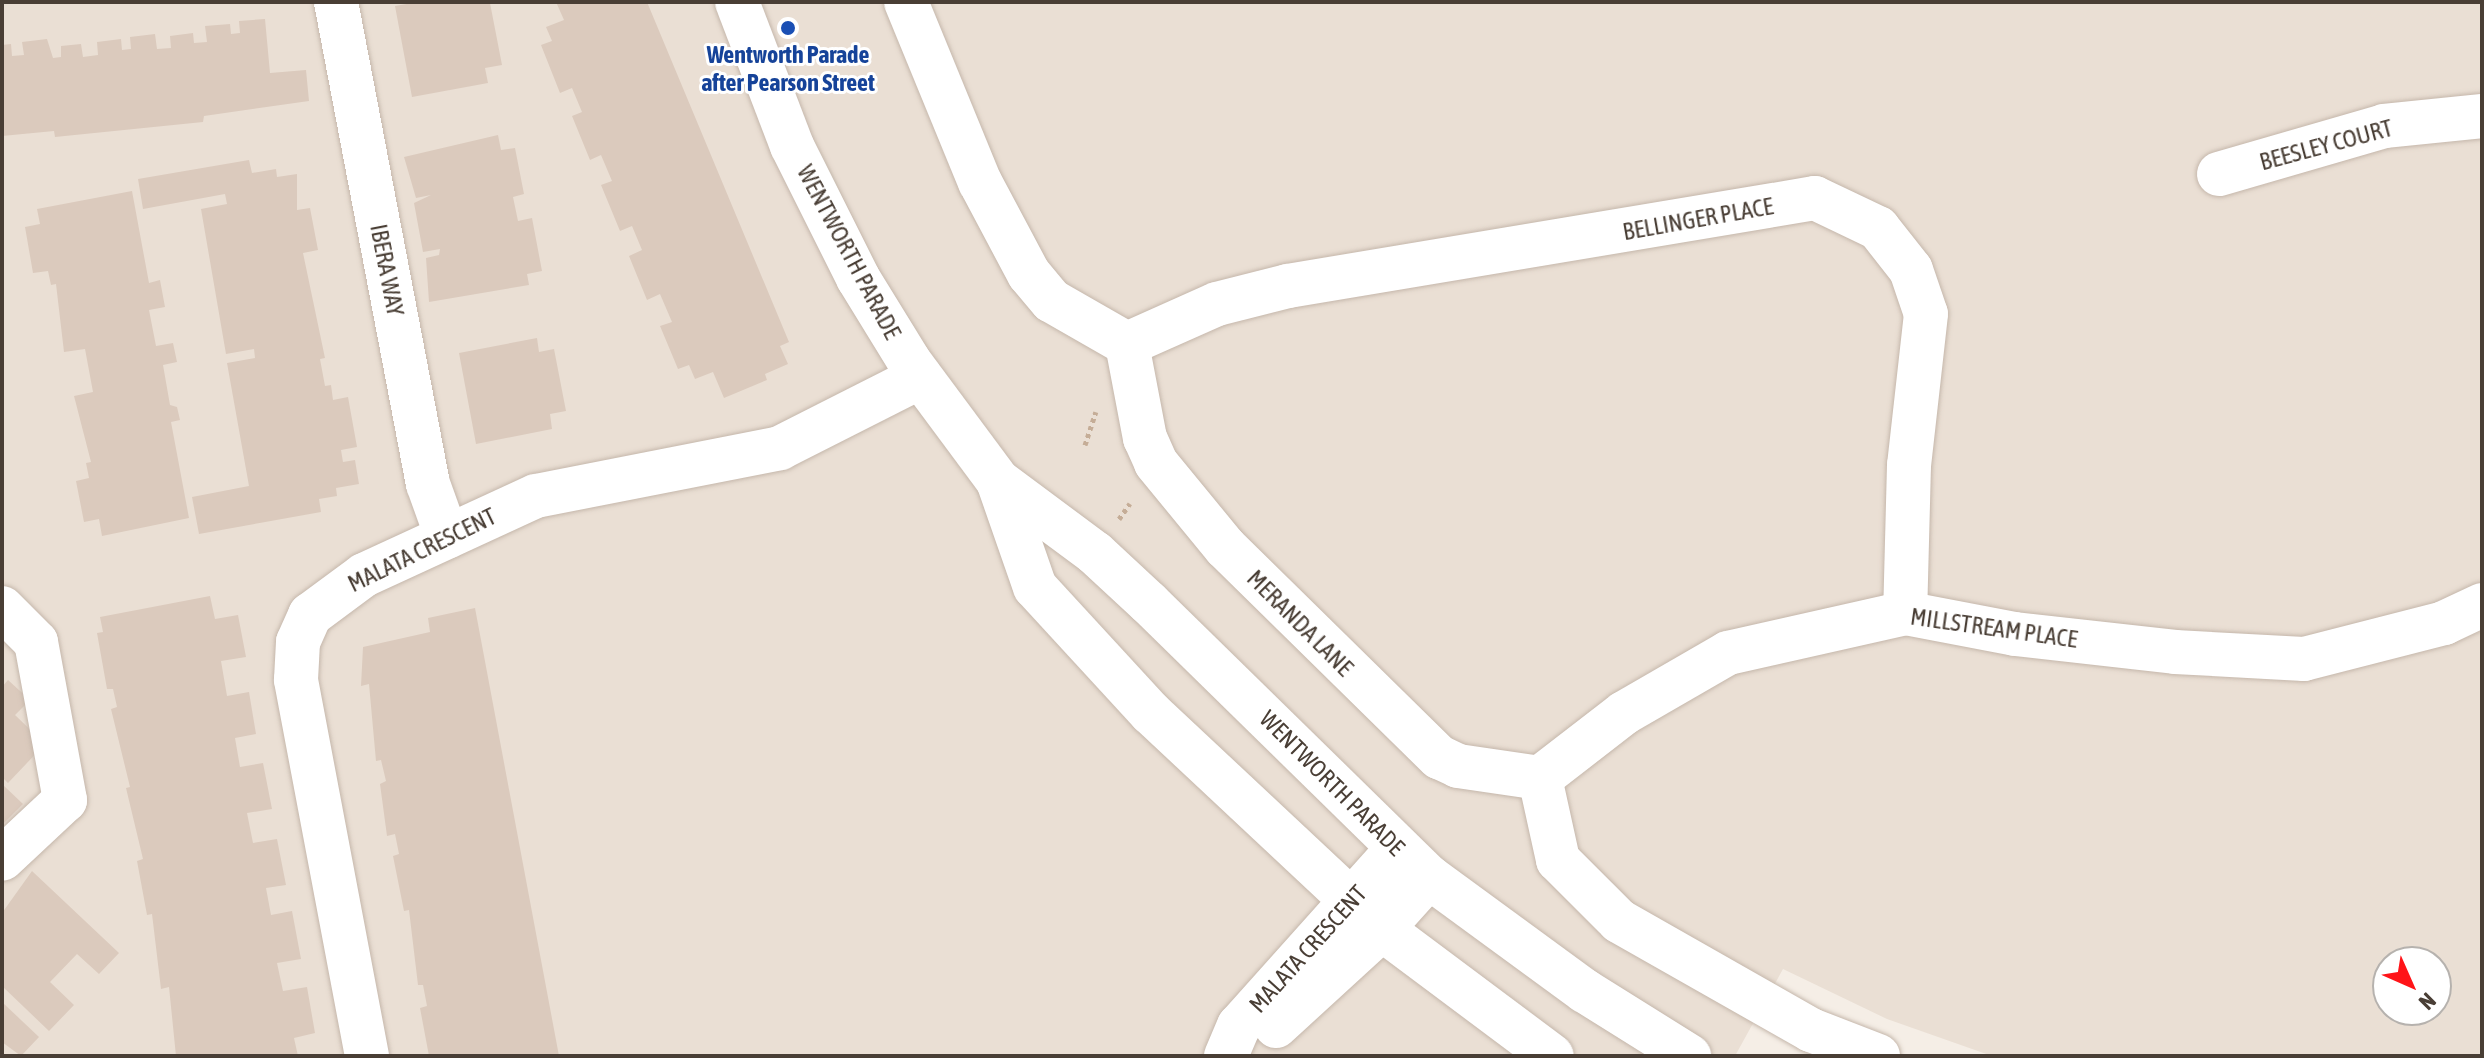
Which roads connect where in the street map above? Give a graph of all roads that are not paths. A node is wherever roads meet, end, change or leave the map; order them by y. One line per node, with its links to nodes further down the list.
1 (336, 2): 9 (street, IBERA WAY)
2 (737, 2): 7 (street, WENTWORTH PARADE)
3 (906, 2): 6 (street)
4 (2482, 116): 5 (street, BEESLEY COURT)
5 (2219, 174)
6 (1127, 344): 12 (street, BELLINGER PLACE); 13 (street, MERANDA LANE)
7 (920, 377): 8 (street, WENTWORTH PARADE); 9 (street, MALATA CRESCENT)
8 (998, 481): 15 (street, WENTWORTH PARADE); 16 (street, WENTWORTH PARADE)
9 (447, 537): 17 (street, MALATA CRESCENT)
10 (2482, 605): 12 (street, MILLSTREAM PLACE)
11 (2, 608): 14 (street)
12 (1905, 613): 13 (street, MILLSTREAM PLACE)
13 (1540, 778): 22 (street)
14 (2, 859)
15 (1413, 862): 16 (street, MALATA CRESCENT); 21 (street, WENTWORTH PARADE)
16 (1367, 915): 18 (street, MALATA CRESCENT); 19 (street, MALATA CRESCENT); 20 (street, WENTWORTH PARADE)
17 (367, 1056)
18 (1226, 1056)
19 (1238, 1056)
20 (1552, 1056)
21 (1689, 1056)
22 (1878, 1056)

